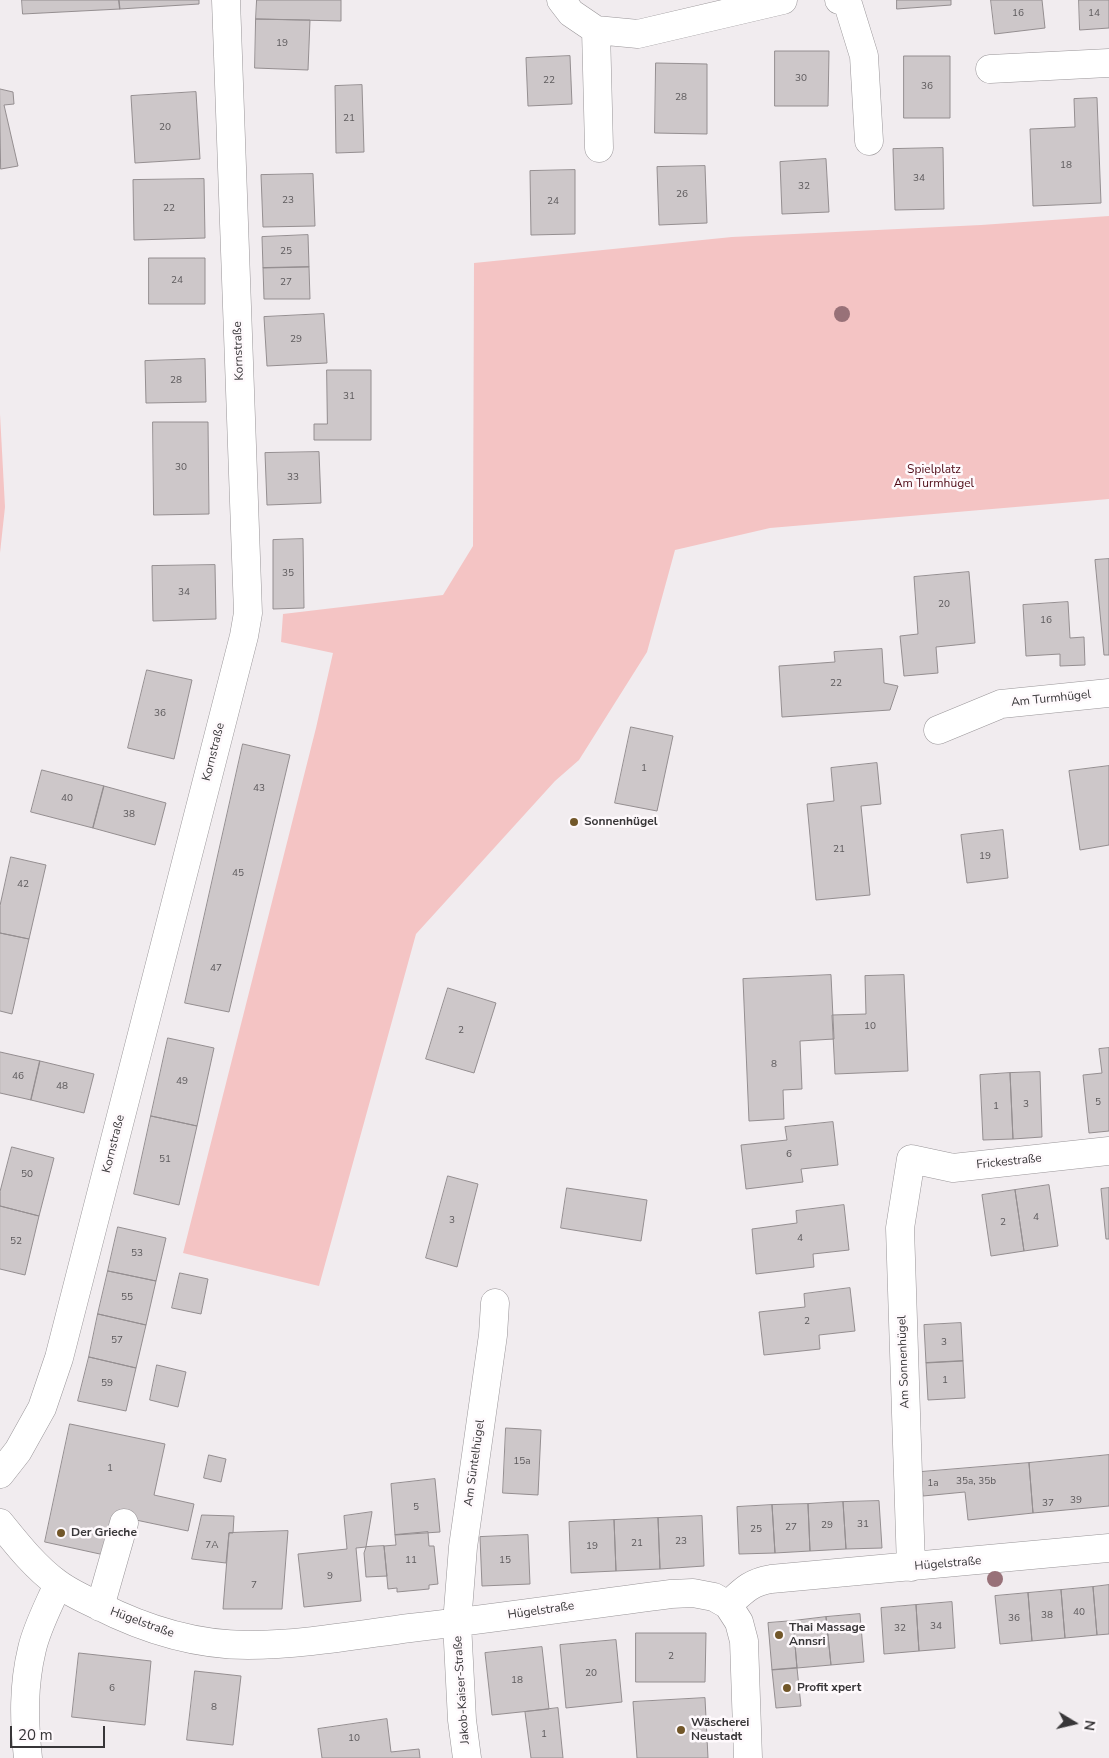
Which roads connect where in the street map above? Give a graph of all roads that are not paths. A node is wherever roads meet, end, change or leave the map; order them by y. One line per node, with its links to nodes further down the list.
1 (226, 0): 15 (street, Kornstraße)
2 (561, 0): 5 (street)
3 (782, 0): 5 (street)
4 (839, 0): 8 (street)
5 (596, 30): 9 (street)
6 (1109, 62): 7 (street)
7 (990, 68)
8 (869, 141)
9 (598, 148)
10 (1109, 693): 11 (street, Am Turmhügel)
11 (938, 730)
12 (1109, 1151): 13 (street, Frickestraße)
13 (911, 1158): 19 (street, Am Sonnenhügel)
14 (495, 1303): 23 (street, Am Süntelhügel)
15 (0, 1474)
16 (0, 1523): 20 (street, Hügelstraße)
17 (124, 1523): 22 (street)
18 (1109, 1548): 19 (street, Hügelstraße)
19 (911, 1567): 21 (street, Hügelstraße)
20 (58, 1584): 22 (street, Hügelstraße); 24 (street)
21 (728, 1605): 23 (street, Hügelstraße); 26 (street)
22 (100, 1607): 23 (street, Hügelstraße)
23 (457, 1623): 25 (street, Jakob-Kaiser-Straße)
24 (28, 1758)
25 (467, 1758)
26 (748, 1758)

